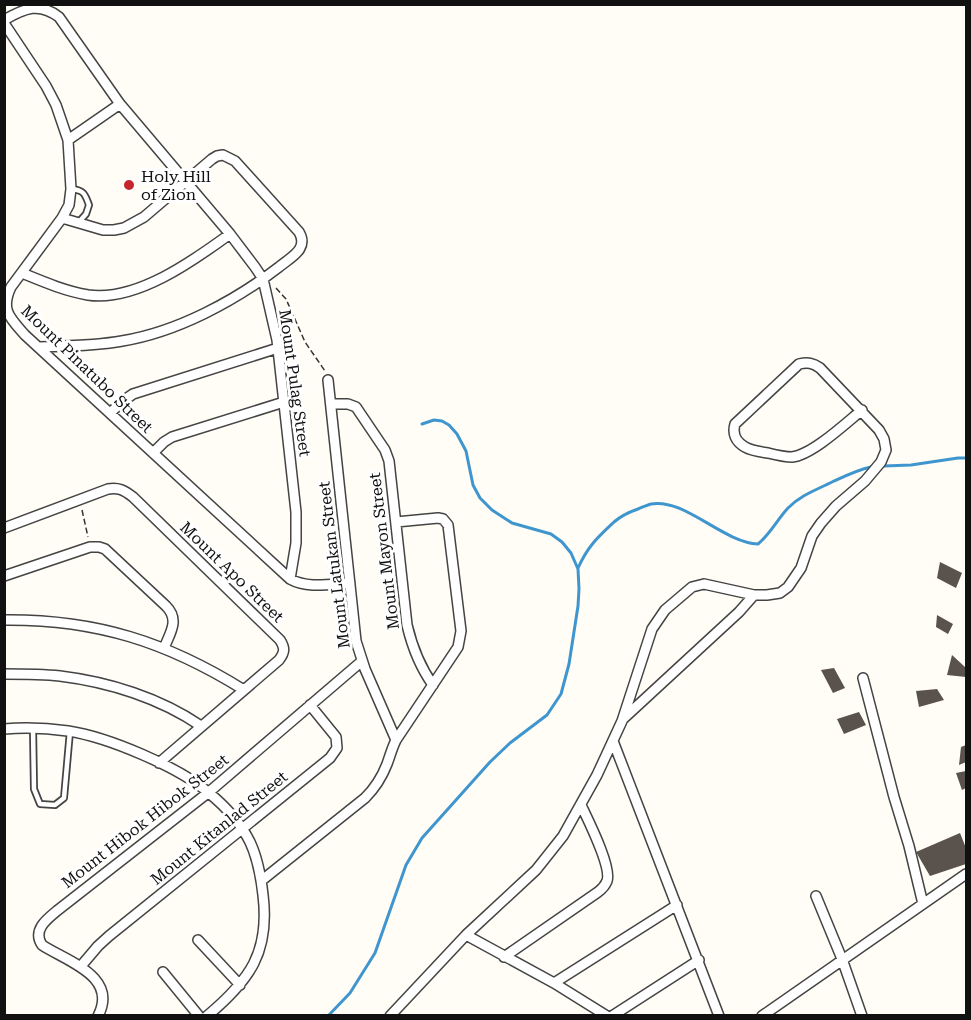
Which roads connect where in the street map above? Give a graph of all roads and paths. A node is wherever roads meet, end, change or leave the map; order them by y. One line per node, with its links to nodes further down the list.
1 (4, 21): 2 (street, Mount Pulag Street); 3 (street, Mount Pinatubo Street)
2 (120, 104): 3 (street); 4 (street, Mount Pulag Street)
3 (68, 140): 5 (street, Mount Pinatubo Street)
4 (186, 182): 7 (street); 8 (street, Mount Pulag Street); 10 (street)
5 (71, 189): 6 (street, Mount Pinatubo Street); 7 (lane)
6 (62, 219): 7 (street); 9 (street, Mount Pinatubo Street)
7 (78, 223)
8 (230, 234): 9 (street); 10 (street, Mount Pulag Street)
9 (22, 273): 11 (street, Mount Pinatubo Street)
10 (263, 279): 11 (street); 12 (street, Mount Pulag Street); 13 (path)
11 (39, 348): 17 (street, Mount Pinatubo Street)
12 (278, 348): 14 (street, Mount Pulag Street); 17 (street)
13 (328, 380): 15 (street, Mount Latukan Street)
14 (284, 402): 18 (street); 24 (street, Mount Pulag Street)
15 (331, 404): 20 (street, Mount Mayon Street); 25 (street, Mount Latukan Street)
16 (862, 410): 16 (street); 26 (street)
17 (110, 413): 18 (street, Mount Pinatubo Street)
18 (153, 453): 24 (street, Mount Pinatubo Street)
19 (80, 500): 21 (street, Mount Apo Street); 22 (path); 33 (street, Mount Apo Street)
20 (396, 522): 32 (street, Mount Mayon Street); 32 (street)
21 (4, 528)
22 (90, 547): 23 (street); 28 (street)
23 (4, 576)
24 (290, 579): 25 (street)
25 (350, 583): 29 (street, Mount Latukan Street)
26 (754, 595): 35 (street); 35 (street)
27 (4, 620): 28 (street)
28 (164, 648): 33 (street)
29 (362, 661): 34 (street, Mount Hibok Hibok Street); 40 (street, Mount Latukan Street)
30 (4, 674): 36 (street)
31 (862, 678): 49 (street)
32 (433, 685): 40 (street)
33 (244, 690): 36 (street, Mount Apo Street)
34 (310, 705): 43 (street, Mount Hibok Hibok Street); 45 (street, Mount Kitanlad Street)
35 (622, 721): 41 (street)
36 (201, 726): 42 (street, Mount Apo Street)
37 (33, 728): 38 (street); 39 (street); 39 (lane)
38 (4, 729)
39 (70, 731): 42 (street)
40 (396, 740): 47 (street)
41 (613, 741): 44 (street); 50 (street)
42 (159, 763): 43 (street)
43 (208, 792): 45 (street); 56 (street, Mount Hibok Hibok Street)
44 (581, 805): 51 (street); 53 (street)
45 (242, 829): 47 (street); 56 (street, Mount Kitanlad Street)
46 (966, 874): 49 (street)
47 (261, 881): 59 (street)
48 (816, 896): 55 (street)
49 (923, 904): 55 (street)
50 (677, 905): 54 (street); 58 (street)
51 (466, 935): 53 (street); 63 (street)
52 (198, 939): 59 (street)
53 (504, 957): 58 (street)
54 (699, 960): 65 (street); 66 (street)
55 (842, 960): 67 (street); 68 (street)
56 (81, 966): 60 (street, Mount Hibok Hibok Street)
57 (163, 972): 61 (street)
58 (554, 983): 64 (street)
59 (240, 985): 62 (street)
60 (98, 1016)
61 (199, 1016)
62 (207, 1016)
63 (390, 1016)
64 (607, 1016)
65 (612, 1016)
66 (719, 1016)
67 (762, 1016)
68 (862, 1016)

